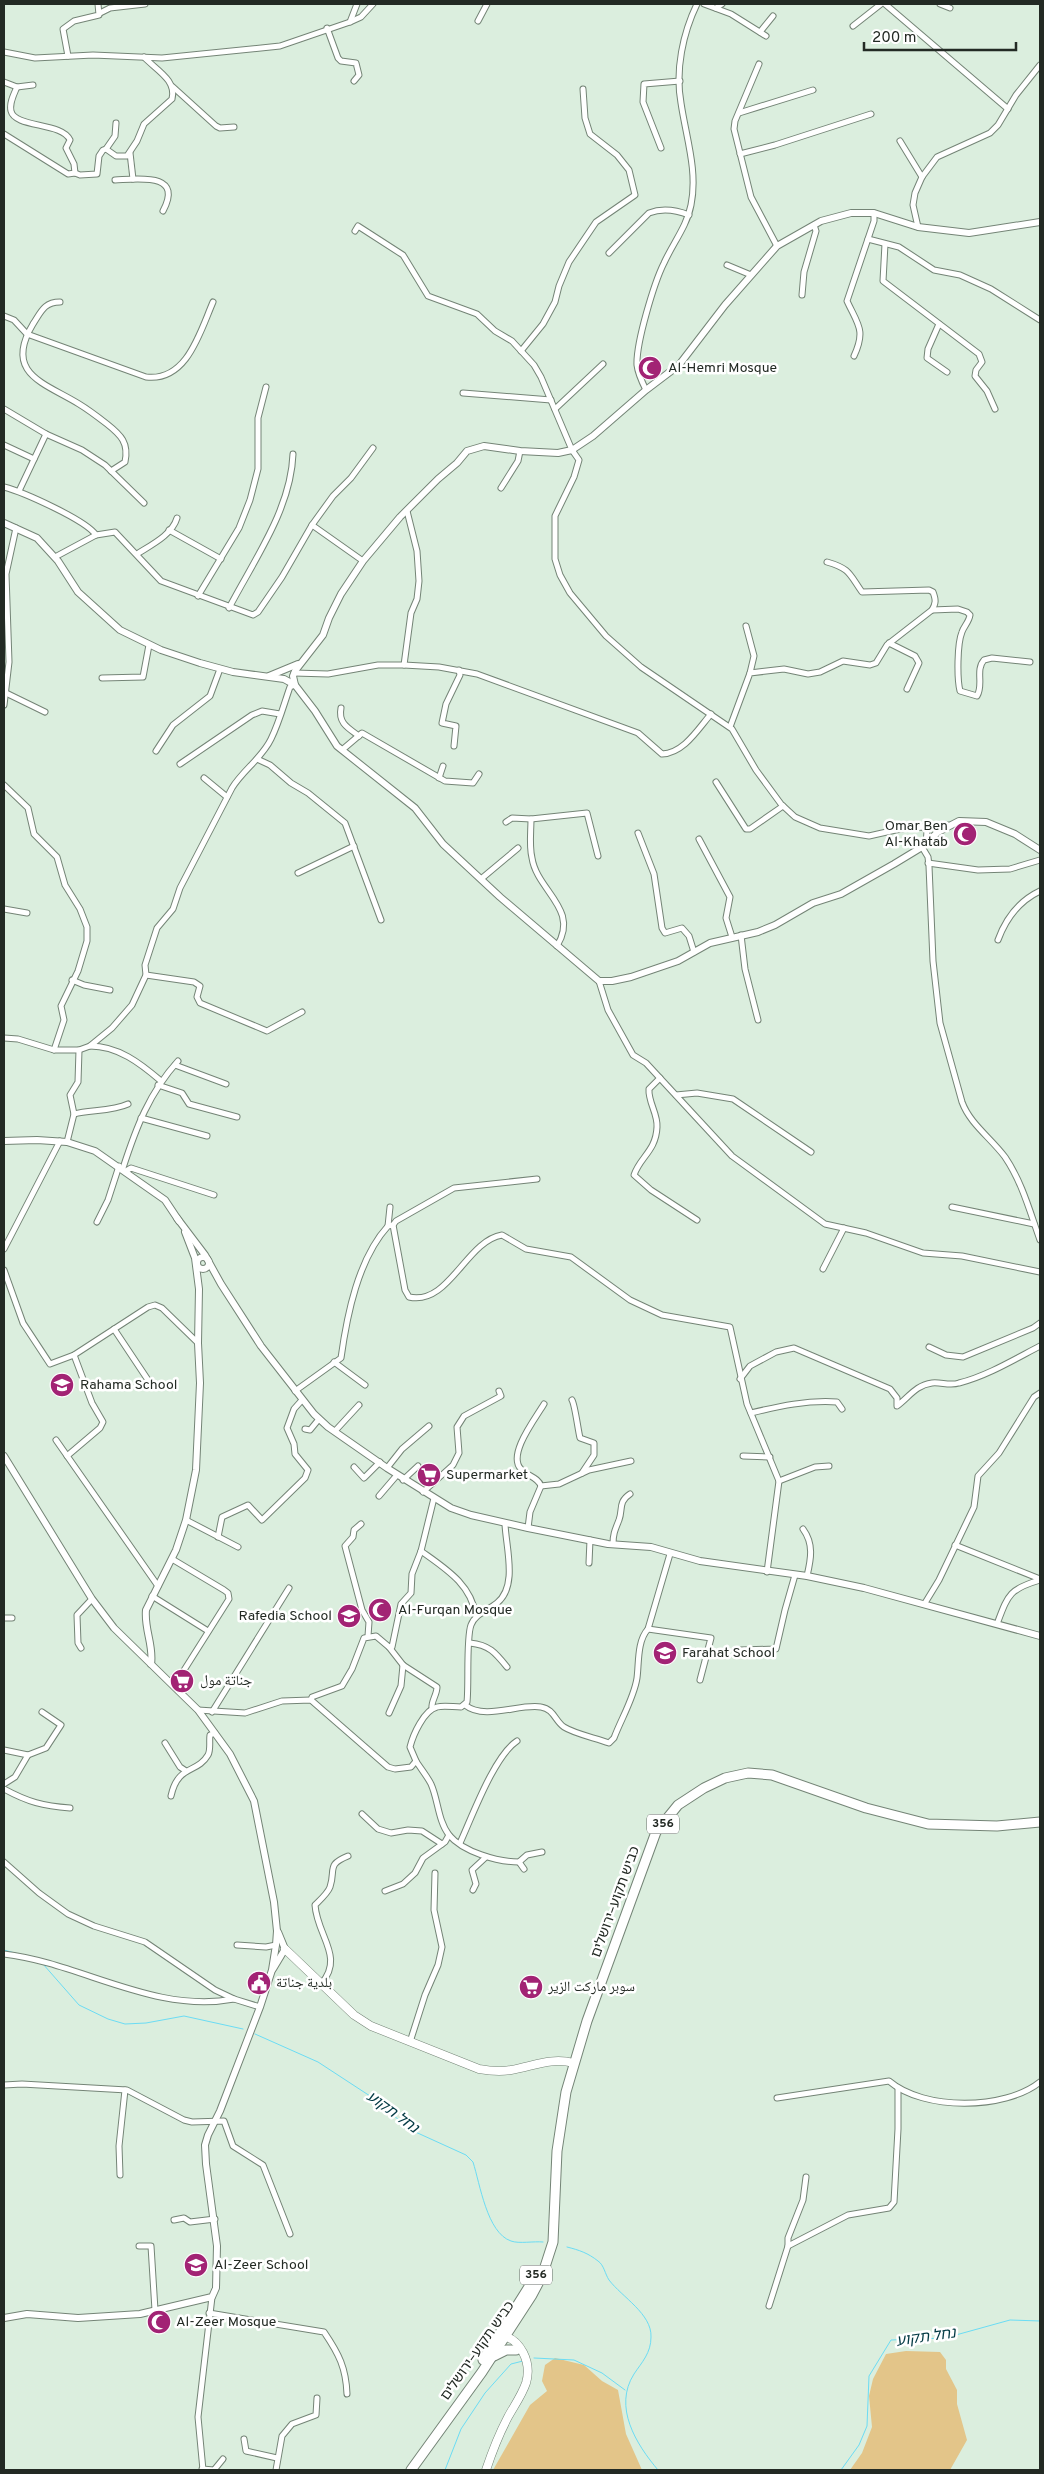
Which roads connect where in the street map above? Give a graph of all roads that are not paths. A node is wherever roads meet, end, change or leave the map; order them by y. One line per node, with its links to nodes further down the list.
1 (98, 4): 14 (street)
2 (145, 4): 14 (street)
3 (357, 4): 17 (street)
4 (373, 4): 17 (street)
5 (487, 4): 16 (street)
6 (697, 4): 28 (street)
7 (704, 4): 12 (street)
8 (722, 4): 12 (street)
9 (881, 4): 18 (street)
10 (886, 4): 35 (street)
11 (940, 4): 13 (street)
12 (716, 8): 20 (street)
13 (950, 8)
14 (100, 13): 23 (street)
15 (773, 16): 20 (street)
16 (478, 21)
17 (350, 22): 19 (street)
18 (853, 26)
19 (327, 28): 24 (street); 27 (street)
20 (760, 32): 21 (street)
21 (766, 36)
22 (4, 52): 23 (street)
23 (68, 56): 24 (street)
24 (144, 57): 32 (street)
25 (759, 64): 36 (street)
26 (1040, 65): 35 (street)
27 (354, 81)
28 (680, 81): 42 (street); 52 (street)
29 (4, 82): 31 (street)
30 (33, 84): 31 (street)
31 (17, 87): 46 (street)
32 (172, 87): 39 (street); 44 (street)
33 (583, 89): 70 (street)
34 (813, 90): 36 (street)
35 (1008, 109): 47 (street)
36 (739, 113): 45 (street)
37 (872, 114): 45 (street)
38 (116, 123): 43 (street)
39 (234, 127)
40 (4, 134): 46 (street)
41 (900, 141): 47 (street)
42 (661, 148)
43 (106, 150): 44 (street); 46 (street)
44 (130, 153): 49 (street)
45 (740, 154): 59 (street)
46 (75, 173)
47 (922, 177): 55 (street)
48 (115, 180): 49 (street)
49 (133, 180): 50 (street)
50 (163, 211)
51 (874, 214): 54 (street); 55 (street); 57 (street)
52 (689, 215): 60 (street); 75 (street)
53 (1040, 222): 55 (street)
54 (814, 225): 59 (street); 63 (street)
55 (918, 227)
56 (355, 231): 70 (street)
57 (868, 239): 58 (street); 71 (street)
58 (885, 244): 67 (street); 68 (street)
59 (777, 246): 62 (street)
60 (609, 253)
61 (727, 264): 62 (street)
62 (751, 275): 75 (street)
63 (802, 295)
64 (60, 302): 69 (street)
65 (213, 302): 69 (street)
66 (4, 316): 69 (street)
67 (1040, 320)
68 (940, 324): 73 (street); 80 (street)
69 (27, 334): 88 (street)
70 (521, 351): 77 (street)
71 (854, 356)
72 (603, 364): 79 (street)
73 (947, 372)
74 (266, 387): 102 (street)
75 (646, 390): 84 (street)
76 (463, 393): 77 (street)
77 (551, 400): 79 (street)
78 (4, 409): 81 (street)
79 (554, 409): 84 (street)
80 (995, 409)
81 (46, 434): 87 (street); 88 (street)
82 (4, 446): 87 (street)
83 (373, 448): 96 (street)
84 (572, 450): 85 (street); 126 (street)
85 (520, 451): 90 (street); 93 (street)
86 (293, 454): 106 (street)
87 (34, 459): 91 (street)
88 (111, 471): 92 (street)
89 (4, 487): 91 (street)
90 (501, 488)
91 (19, 491): 99 (street)
92 (144, 503)
93 (407, 511): 103 (street); 112 (street)
94 (177, 518): 98 (street)
95 (4, 523): 97 (street)
96 (312, 525): 103 (street); 106 (street)
97 (16, 528): 101 (street); 121 (street)
98 (170, 530): 100 (street); 102 (street)
99 (96, 535): 100 (street); 101 (street)
100 (137, 554): 105 (street)
101 (55, 557): 110 (street)
102 (222, 559): 105 (street)
103 (363, 561): 115 (street)
104 (827, 562): 107 (street)
105 (198, 596): 106 (street)
106 (229, 608)
107 (932, 610): 109 (street); 111 (street)
108 (746, 626): 116 (street)
109 (889, 643): 116 (street); 120 (street)
110 (148, 645): 113 (street); 118 (street)
111 (1030, 662)
112 (404, 665): 114 (street); 115 (street)
113 (220, 669): 117 (street); 131 (street)
114 (459, 670): 126 (street); 129 (street)
115 (292, 673): 117 (street); 117 (street); 119 (street)
116 (750, 673): 127 (street)
117 (279, 676)
118 (102, 678)
119 (295, 685): 125 (street); 130 (street)
120 (907, 689)
121 (6, 693): 122 (street); 124 (street)
122 (4, 705)
123 (341, 708): 128 (street)
124 (46, 712)
125 (280, 714): 132 (street); 133 (street)
126 (711, 714): 127 (street)
127 (730, 727): 141 (street)
128 (359, 736): 130 (street); 137 (street)
129 (454, 746)
130 (342, 750): 156 (street)
131 (156, 751)
132 (257, 759): 140 (street); 148 (street)
133 (180, 764)
134 (443, 766): 137 (street)
135 (479, 774): 137 (street)
136 (204, 778): 140 (street)
137 (439, 778)
138 (716, 782): 141 (street)
139 (4, 786): 167 (street)
140 (227, 797): 166 (street)
141 (783, 806): 145 (street)
142 (531, 819): 143 (street); 152 (street); 164 (street)
143 (506, 822)
144 (949, 825): 145 (street); 149 (street); 151 (street)
145 (923, 827): 149 (street)
146 (638, 833): 165 (street)
147 (699, 838): 162 (street)
148 (354, 846): 155 (street); 160 (street)
149 (924, 846): 154 (street); 161 (street)
150 (518, 848): 156 (street)
151 (1040, 850)
152 (598, 856)
153 (1040, 860): 154 (street)
154 (928, 862): 196 (street)
155 (298, 873)
156 (481, 879): 164 (street)
157 (1040, 891): 163 (street)
158 (4, 909): 159 (street)
159 (27, 913)
160 (381, 920)
161 (741, 935): 162 (street); 171 (street)
162 (732, 937): 165 (street)
163 (998, 940)
164 (557, 946): 168 (street)
165 (694, 952): 168 (street)
166 (146, 975): 170 (street); 173 (street)
167 (72, 980): 169 (street); 174 (street)
168 (599, 981): 176 (street)
169 (110, 990)
170 (302, 1012)
171 (758, 1020)
172 (4, 1038): 174 (street)
173 (90, 1046): 175 (street); 177 (street)
174 (54, 1050): 175 (street)
175 (79, 1050): 181 (street)
176 (660, 1078): 179 (street); 194 (street)
177 (160, 1083): 178 (street); 182 (street); 183 (street)
178 (226, 1084)
179 (676, 1095): 187 (street); 198 (street)
180 (128, 1104): 181 (street)
181 (74, 1114): 186 (street)
182 (237, 1117)
183 (141, 1118): 184 (street); 188 (street)
184 (207, 1136)
185 (4, 1141): 186 (street)
186 (63, 1142): 188 (street); 200 (street)
187 (810, 1152)
188 (123, 1168): 190 (street); 193 (street); 195 (street)
189 (537, 1179): 197 (street)
190 (214, 1195)
191 (952, 1206): 196 (street)
192 (390, 1207): 197 (street)
193 (176, 1218): 201 (street); 202 (street)
194 (697, 1220)
195 (96, 1222)
196 (1034, 1224): 199 (street)
197 (390, 1225): 215 (street); 216 (street)
198 (844, 1228): 203 (street); 207 (street)
199 (1040, 1240)
200 (4, 1248)
201 (208, 1260): 202 (street); 205 (street); 206 (street)
202 (197, 1264): 205 (street); 208 (street)
203 (823, 1269)
204 (4, 1270): 214 (street)
205 (204, 1272): 206 (street); 208 (street)
206 (214, 1272): 219 (street)
207 (1040, 1272)
208 (199, 1290): 211 (street)
209 (1040, 1323): 213 (street)
210 (114, 1329): 211 (street); 214 (street); 218 (street)
211 (198, 1344): 252 (street)
212 (1040, 1346): 216 (street)
213 (929, 1347)
214 (74, 1355): 234 (street)
215 (334, 1362): 217 (street); 219 (street)
216 (740, 1379): 227 (street)
217 (365, 1385)
218 (152, 1386)
219 (294, 1390): 222 (street)
220 (499, 1391): 248 (street)
221 (1040, 1393): 260 (street)
222 (302, 1400): 228 (street); 257 (street)
223 (572, 1400): 243 (street)
224 (359, 1404): 231 (street)
225 (544, 1404): 247 (street)
226 (842, 1408): 227 (street)
227 (751, 1413): 236 (street)
228 (320, 1419): 230 (street); 231 (street)
229 (429, 1426): 242 (street)
230 (305, 1429)
231 (335, 1431): 238 (street)
232 (56, 1440): 234 (street)
233 (4, 1456): 273 (street)
234 (67, 1456): 270 (street)
235 (743, 1456): 236 (street)
236 (770, 1457): 246 (street)
237 (631, 1461): 243 (street)
238 (380, 1462): 241 (street); 242 (street)
239 (418, 1466): 245 (street)
240 (829, 1466): 246 (street)
241 (354, 1467)
242 (387, 1468): 244 (street)
243 (582, 1473): 247 (street)
244 (397, 1475): 245 (street); 250 (street)
245 (403, 1480): 248 (street)
246 (779, 1481): 266 (street)
247 (541, 1486): 255 (street)
248 (423, 1492): 251 (street)
249 (630, 1494): 259 (street)
250 (379, 1496)
251 (434, 1498): 254 (street); 262 (street)
252 (186, 1520): 257 (street); 264 (street)
253 (361, 1524): 281 (street)
254 (505, 1524): 255 (street); 275 (street)
255 (528, 1528): 258 (street)
256 (803, 1529): 268 (street)
257 (218, 1537): 261 (street)
258 (590, 1540): 259 (street); 265 (street)
259 (613, 1544): 263 (street)
260 (955, 1545): 269 (street); 274 (street)
261 (238, 1547)
262 (421, 1551): 275 (street); 284 (street)
263 (670, 1554): 266 (street); 279 (street)
264 (172, 1559): 270 (street); 280 (street)
265 (590, 1563)
266 (767, 1572): 267 (street)
267 (795, 1575): 268 (street); 286 (street)
268 (807, 1576): 274 (street)
269 (1040, 1579): 278 (street)
270 (158, 1586): 272 (street)
271 (289, 1588): 297 (street)
272 (152, 1596): 280 (street); 287 (street)
273 (92, 1599): 285 (street); 287 (street)
274 (925, 1603): 278 (street)
275 (476, 1616): 283 (street)
276 (4, 1618): 277 (street)
277 (12, 1618)
278 (997, 1624): 282 (street)
279 (648, 1629): 290 (street); 293 (street)
280 (208, 1631): 291 (street)
281 (368, 1636): 284 (street); 292 (street)
282 (1040, 1636)
283 (470, 1643): 289 (street); 293 (street)
284 (389, 1647): 288 (street)
285 (81, 1648)
286 (740, 1650)
287 (150, 1664): 291 (street)
288 (403, 1665): 294 (street); 298 (street)
289 (506, 1667)
290 (700, 1680)
291 (174, 1686): 295 (street)
292 (311, 1700): 297 (street); 304 (street)
293 (465, 1705): 294 (street)
294 (432, 1708): 304 (street)
295 (198, 1710): 297 (street); 299 (street)
296 (42, 1712): 303 (street)
297 (214, 1712): 299 (street)
298 (389, 1713)
299 (213, 1730): 305 (street); 326 (street)
300 (517, 1741): 315 (street)
301 (165, 1744): 305 (street)
302 (4, 1750): 303 (street)
303 (28, 1755): 306 (street)
304 (416, 1761): 314 (street)
305 (186, 1771): 308 (street)
306 (4, 1784)
307 (4, 1789): 309 (street)
308 (171, 1796)
309 (70, 1808)
310 (362, 1814): 316 (street)
311 (1040, 1822): 312 (main road, כביש תקוע–ירושלים / 356)
312 (964, 1826): 313 (main road); 337 (main road, כביש תקוע–ירושלים / 356)
313 (1040, 1828)
314 (449, 1835): 315 (street); 316 (street)
315 (460, 1843): 319 (street)
316 (442, 1844): 325 (street)
317 (542, 1852): 321 (street)
318 (348, 1856): 333 (street)
319 (486, 1857): 321 (street); 324 (street)
320 (4, 1862): 334 (street)
321 (519, 1862): 322 (street)
322 (524, 1869)
323 (435, 1873): 336 (street)
324 (473, 1890)
325 (385, 1891)
326 (277, 1931): 328 (street); 329 (street)
327 (237, 1945): 328 (street)
328 (276, 1945): 329 (street); 331 (street)
329 (285, 1949): 331 (street); 332 (main road)
330 (4, 1954): 334 (street)
331 (276, 1957): 332 (street); 335 (street)
332 (298, 1963): 333 (main road)
333 (321, 1984): 336 (main road)
334 (234, 1999): 335 (street)
335 (260, 2007): 343 (street)
336 (410, 2043): 337 (main road)
337 (574, 2063): 356 (main road, כביש תקוע–ירושלים / 356)
338 (1040, 2082): 340 (street)
339 (4, 2085): 341 (street)
340 (898, 2088): 342 (street); 350 (street)
341 (125, 2090): 343 (street); 344 (street)
342 (777, 2098)
343 (216, 2120): 346 (street); 348 (street)
344 (120, 2174)
345 (806, 2177): 350 (street)
346 (215, 2219): 347 (street); 351 (street)
347 (174, 2220)
348 (290, 2234)
349 (139, 2246): 353 (street)
350 (788, 2246): 352 (street)
351 (212, 2296): 353 (street); 354 (street)
352 (769, 2306)
353 (155, 2310): 355 (street)
354 (209, 2313): 360 (street); 366 (street)
355 (4, 2318)
356 (503, 2337): 357 (main road); 358 (main road, כביש תקוע–ירושלים / 356); 359 (main road); 362 (main road, כביש תקוע–ירושלים / 356)
357 (516, 2350): 358 (main road); 359 (main road)
358 (492, 2358): 362 (main road, כביש תקוע–ירושלים / 356)
359 (525, 2358): 369 (main road)
360 (347, 2394)
361 (317, 2398): 364 (street)
362 (444, 2422): 368 (main road, כביש תקוע–ירושלים / 356)
363 (244, 2439): 364 (street)
364 (277, 2458): 367 (street)
365 (223, 2459): 366 (street)
366 (203, 2470)
367 (276, 2470)
368 (411, 2470)
369 (486, 2470)

